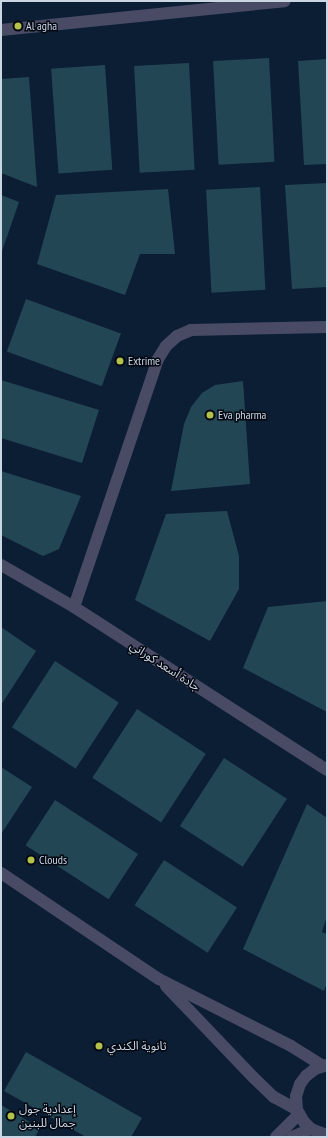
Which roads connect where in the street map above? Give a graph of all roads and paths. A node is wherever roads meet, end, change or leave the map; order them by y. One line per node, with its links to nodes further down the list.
1 (285, 1): 2 (street)
2 (1, 30)
3 (327, 328): 5 (street)
4 (1, 565): 5 (street, جادة أسعد كوراني)
5 (74, 607): 6 (street, جادة أسعد كوراني)
6 (327, 770)
7 (2, 876): 8 (street)
8 (159, 979): 9 (street); 10 (street)
9 (325, 1066): 10 (street)
10 (298, 1112): 11 (street); 12 (street)
11 (319, 1133): 13 (street)
12 (276, 1137)
13 (292, 1137)

